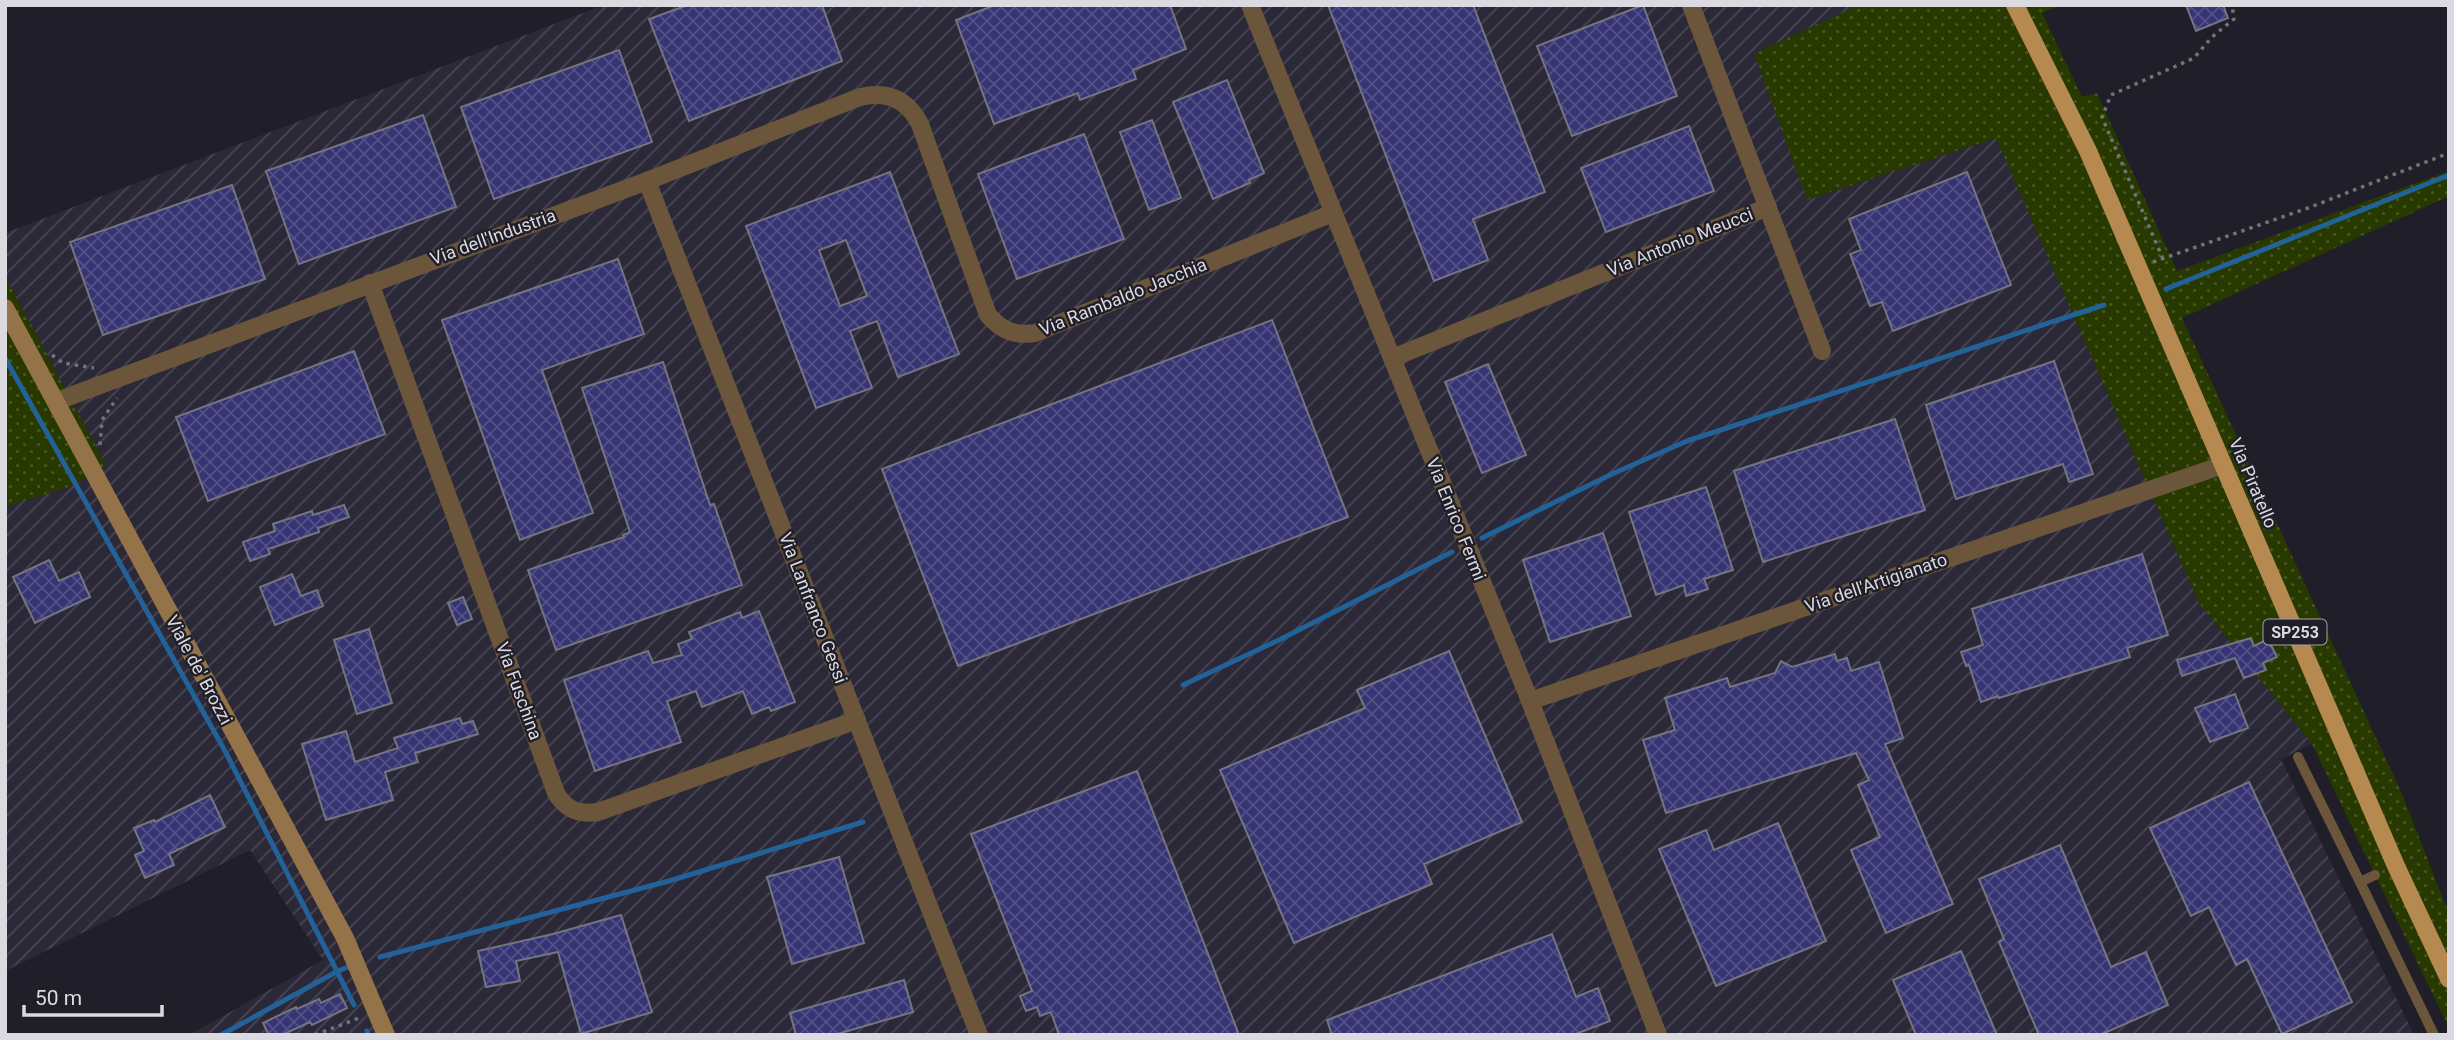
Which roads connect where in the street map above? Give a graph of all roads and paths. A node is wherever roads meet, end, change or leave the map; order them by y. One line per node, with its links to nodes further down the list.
1 (1250, 5): 9 (street, Via Enrico Fermi)
2 (1690, 5): 8 (street, Via Antonio Meucci)
3 (2015, 5): 11 (main road, Via Piratello / SP253)
4 (2232, 5): 10 (path)
5 (920, 124): 7 (street, Via dell'Industria); 9 (street, Via Rambaldo Jacchia)
6 (2449, 153): 10 (path)
7 (647, 181): 12 (street, Via dell'Industria); 19 (street, Via Lanfranco Gessi)
8 (1768, 207): 14 (street); 15 (street, Via Antonio Meucci)
9 (1333, 214): 15 (street, Via Enrico Fermi)
10 (2162, 259): 11 (path)
11 (2138, 268): 17 (main road, Via Piratello / SP253)
12 (370, 283): 16 (street, Via dell'Industria); 19 (street, Via Fuschina)
13 (5, 308): 16 (street, Viale de' Brozzi)
14 (1822, 351)
15 (1392, 358): 18 (street, Via Enrico Fermi)
16 (57, 401): 24 (street, Viale de' Brozzi)
17 (2223, 465): 18 (street, Via dell'Artigianato); 23 (main road, Via Piratello / SP253)
18 (1530, 701): 28 (street, Via Enrico Fermi)
19 (856, 720): 27 (street, Via Lanfranco Gessi)
20 (2298, 757): 22 (lane)
21 (2375, 875): 22 (lane)
22 (2360, 882): 29 (lane)
23 (2449, 979)
24 (376, 1011): 25 (path); 26 (street, Viale de' Brozzi)
25 (315, 1035)
26 (386, 1035)
27 (979, 1035)
28 (1658, 1035)
29 (2434, 1035)

